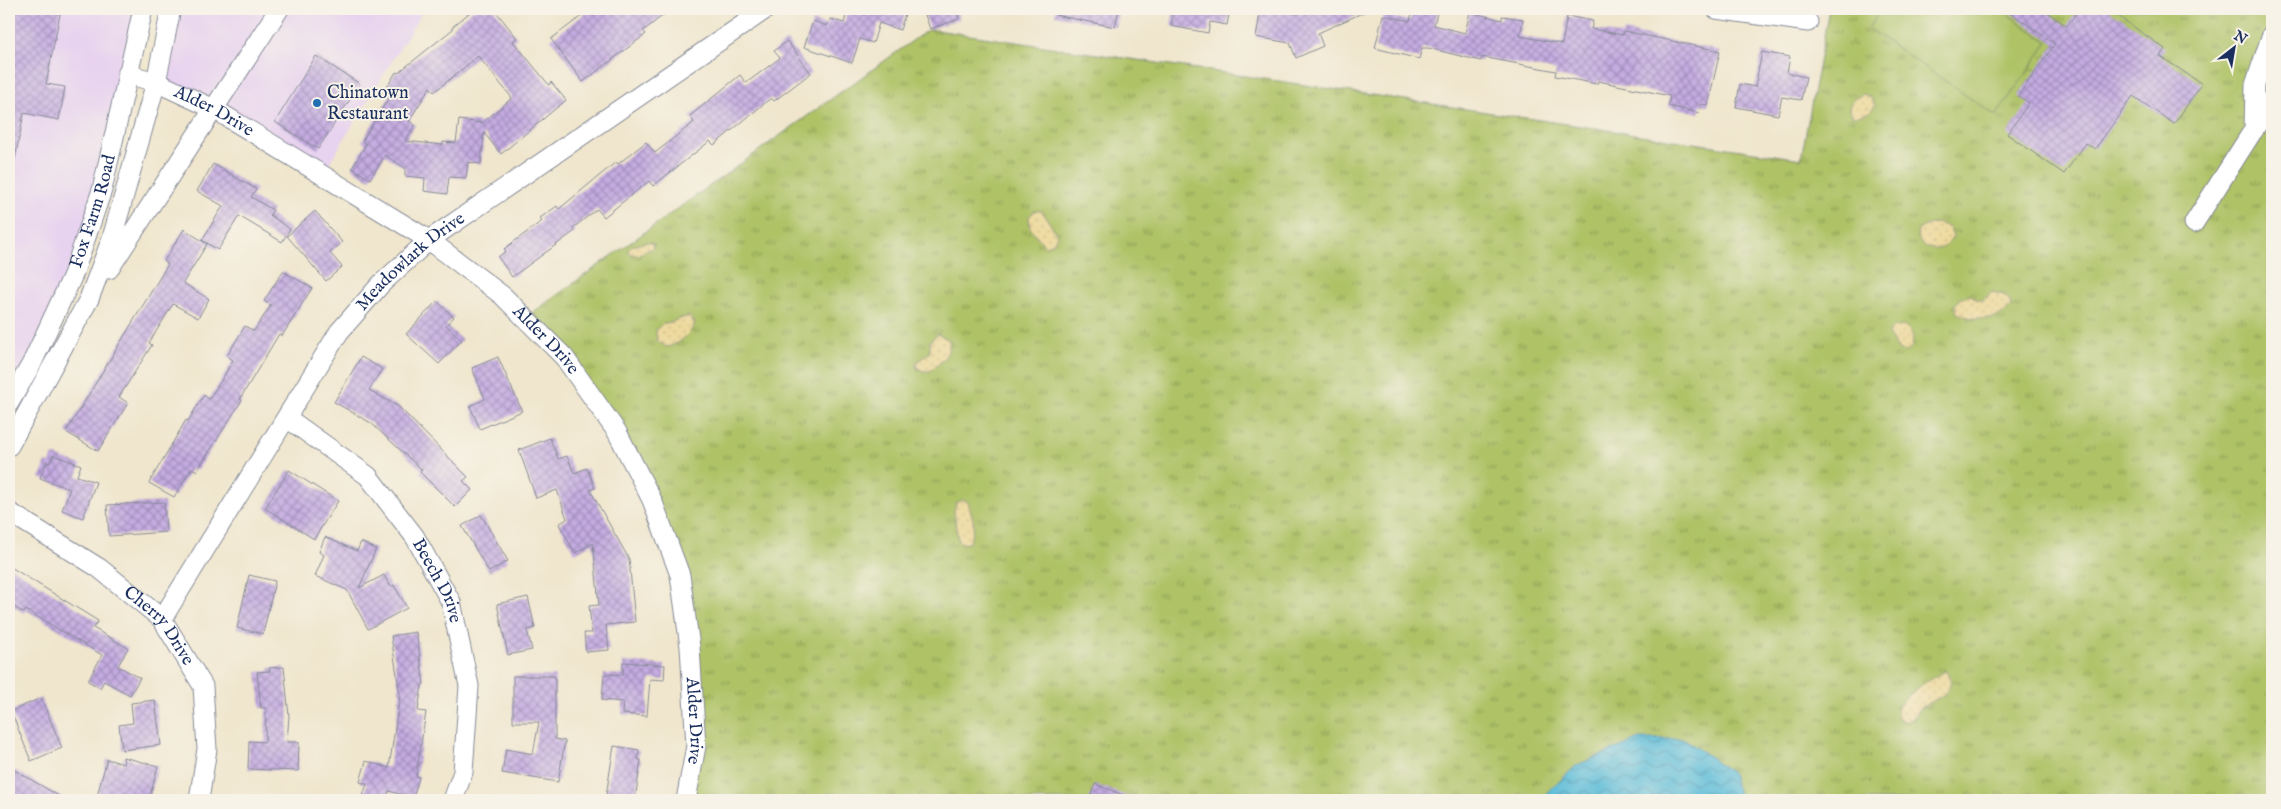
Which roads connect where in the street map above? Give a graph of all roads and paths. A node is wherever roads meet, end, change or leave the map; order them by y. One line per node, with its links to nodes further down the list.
1 (143, 9): 8 (street, Fox Farm Road)
2 (171, 9): 9 (street, Fox Farm Road)
3 (766, 9): 14 (street, Meadowlark Drive)
4 (1716, 9): 6 (street)
5 (275, 10): 11 (street, Fox Farm Road)
6 (1808, 22)
7 (2272, 34): 12 (street)
8 (127, 74): 9 (street, Alder Drive); 16 (street, Fox Farm Road)
9 (156, 82): 11 (street, Alder Drive); 15 (street, Fox Farm Road)
10 (2272, 101): 12 (street)
11 (214, 109): 14 (street, Alder Drive); 15 (street, Fox Farm Road)
12 (2254, 131): 13 (street)
13 (2194, 223)
14 (429, 240): 17 (street, Meadowlark Drive); 23 (street, Alder Drive)
15 (89, 300): 18 (street, Fox Farm Road)
16 (9, 403)
17 (287, 418): 20 (street, Meadowlark Drive); 22 (street, Beech Drive)
18 (9, 446)
19 (9, 512): 20 (street, Cherry Drive)
20 (162, 619): 21 (street, Cherry Drive)
21 (199, 800)
22 (453, 800)
23 (686, 800)

